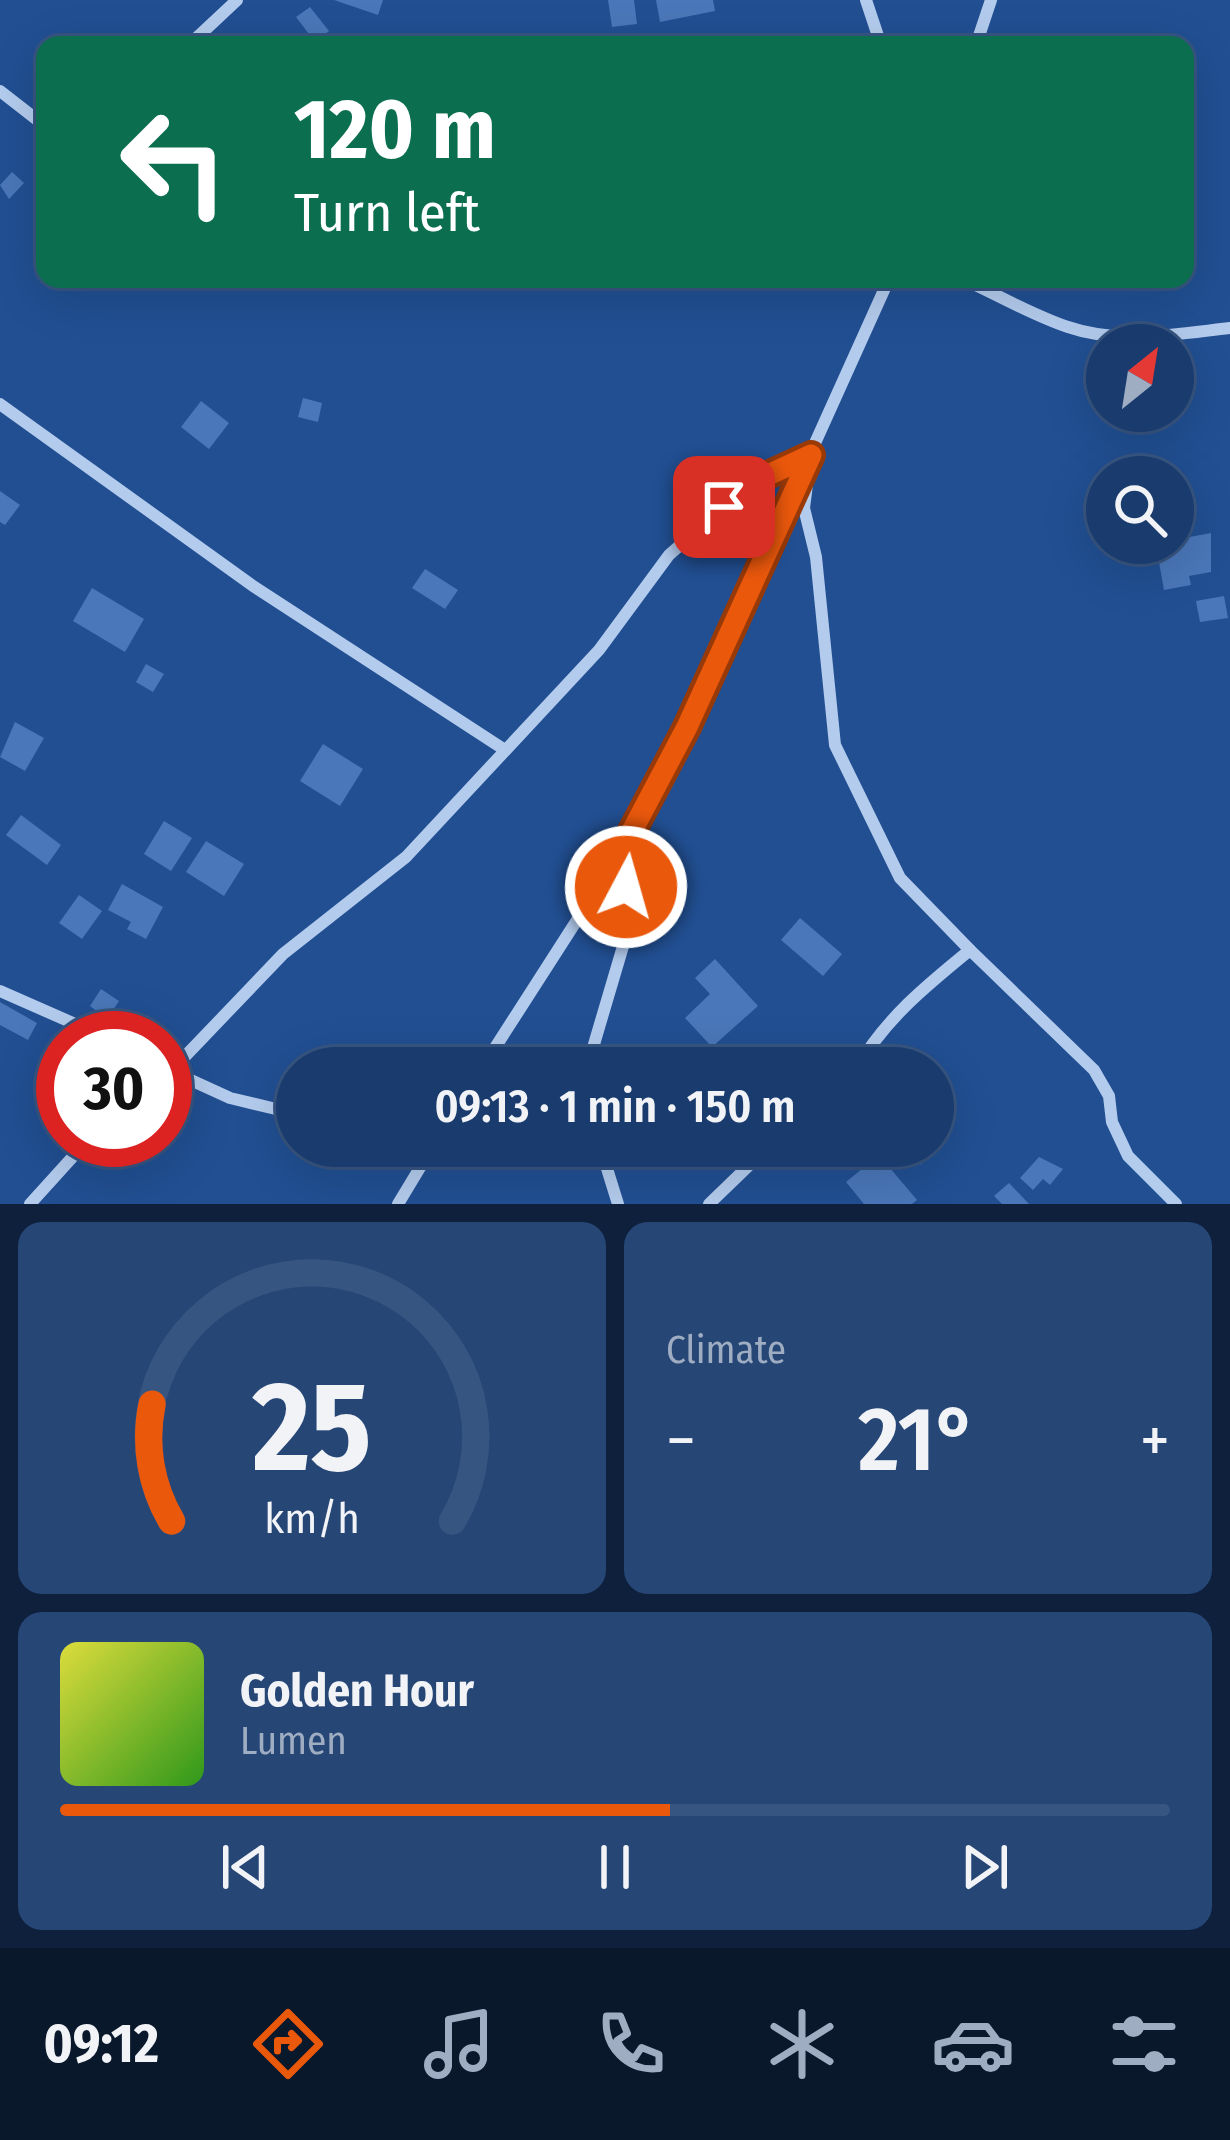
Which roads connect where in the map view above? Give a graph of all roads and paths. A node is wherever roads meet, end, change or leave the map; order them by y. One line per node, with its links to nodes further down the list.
1 (237, 0): 4 (street)
2 (866, 0): 5 (street)
3 (992, 0): 6 (street)
4 (199, 36)
5 (878, 36)
6 (979, 36)
7 (0, 91): 8 (street)
8 (36, 119)
9 (885, 288): 13 (street)
10 (982, 288): 11 (street)
11 (1230, 328)
12 (0, 404): 14 (street)
13 (811, 455): 14 (street); 15 (street); 16 (street)
14 (505, 750): 19 (street)
15 (622, 850): 20 (street); 21 (street)
16 (970, 950): 22 (street); 33 (street)
17 (0, 991): 18 (street)
18 (46, 1011)
19 (192, 1046)
20 (495, 1047)
21 (593, 1047)
22 (869, 1047)
23 (192, 1082): 24 (street)
24 (276, 1109)
25 (64, 1167): 29 (street)
26 (420, 1167): 30 (street)
27 (607, 1167): 31 (street)
28 (748, 1167): 32 (street)
29 (30, 1204)
30 (398, 1204)
31 (618, 1204)
32 (710, 1204)
33 (1176, 1204)

